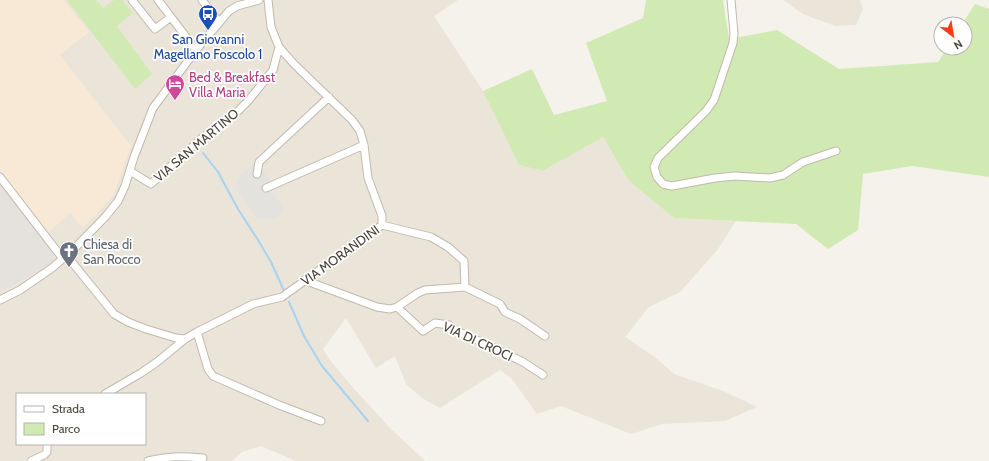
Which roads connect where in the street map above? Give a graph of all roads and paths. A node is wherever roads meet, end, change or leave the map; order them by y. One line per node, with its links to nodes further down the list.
1 (132, 0): 7 (street)
2 (158, 0): 7 (street)
3 (202, 0): 8 (street)
4 (259, 0): 8 (street)
5 (268, 0): 9 (street, VIA MORANDINI)
6 (731, 0): 13 (street)
7 (171, 17): 10 (street)
8 (220, 22): 10 (street)
9 (279, 47): 11 (street, VIA MORANDINI); 14 (street, VIA SAN MARTINO)
10 (196, 50): 14 (street)
11 (329, 97): 12 (street, VIA MORANDINI); 15 (street)
12 (364, 145): 17 (street); 18 (street, VIA MORANDINI)
13 (836, 151)
14 (130, 171): 19 (street)
15 (257, 174)
16 (0, 177): 19 (street)
17 (266, 188)
18 (382, 225): 20 (street, VIA MORANDINI); 21 (street)
19 (65, 258): 22 (street); 26 (street)
20 (304, 280): 23 (street); 24 (street, VIA MORANDINI)
21 (465, 287): 23 (street); 25 (street)
22 (0, 300)
23 (397, 307): 27 (street, VIA DI CROCI)
24 (197, 332): 26 (street, VIA MORANDINI); 29 (street)
25 (545, 336)
26 (185, 339): 28 (street, VIA MORANDINI)
27 (543, 375)
28 (106, 393)
29 (321, 421)
30 (47, 445): 32 (street)
31 (203, 458): 33 (street)
32 (31, 461)
33 (148, 461)

